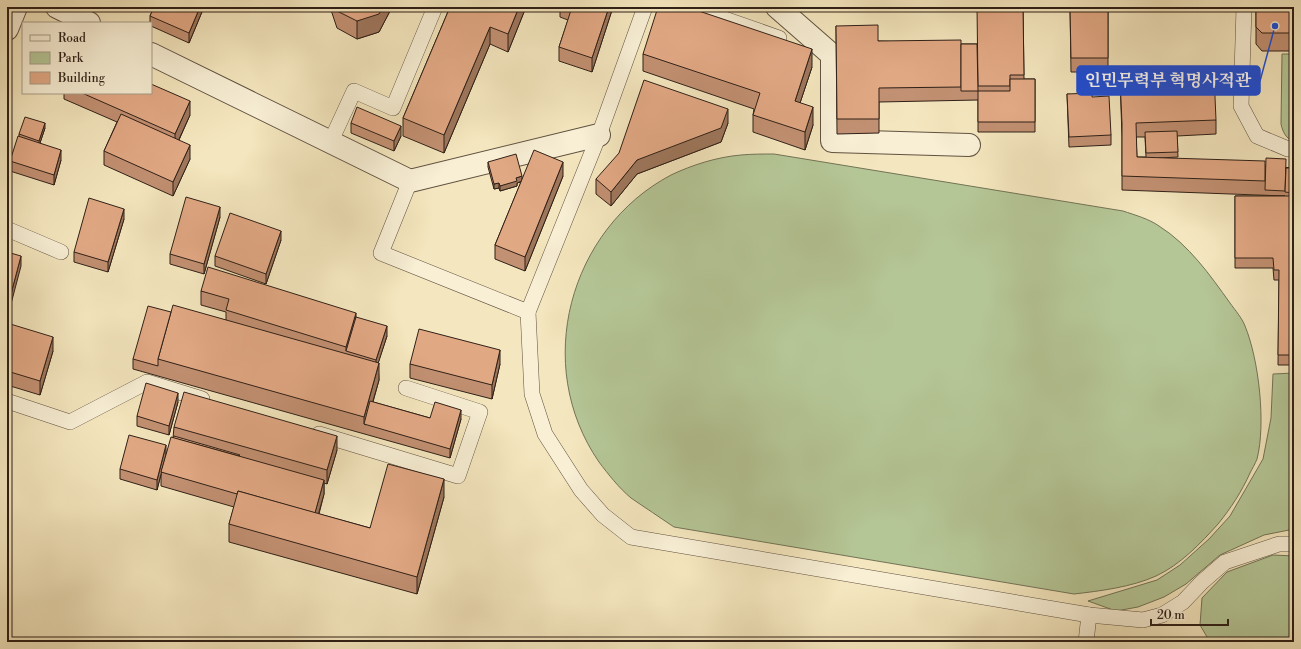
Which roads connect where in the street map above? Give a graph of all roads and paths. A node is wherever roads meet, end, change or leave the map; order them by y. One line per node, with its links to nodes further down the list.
1 (16, 7): 9 (street)
2 (57, 7): 8 (street)
3 (435, 7): 13 (lane)
4 (645, 7): 12 (lane)
5 (690, 7): 10 (lane)
6 (777, 7): 14 (street)
7 (1244, 7): 15 (lane)
8 (87, 22)
9 (7, 29)
10 (779, 38)
11 (152, 54): 13 (street)
12 (600, 135): 16 (street); 19 (lane)
13 (330, 143): 16 (street)
14 (969, 145)
15 (1294, 149)
16 (410, 181): 19 (lane)
17 (7, 230): 18 (lane)
18 (61, 252)
19 (528, 312): 25 (lane)
20 (406, 388): 23 (lane)
21 (7, 401): 22 (lane)
22 (215, 403)
23 (306, 430)
24 (1294, 544): 25 (lane)
25 (1089, 615): 26 (lane)
26 (1086, 642)

